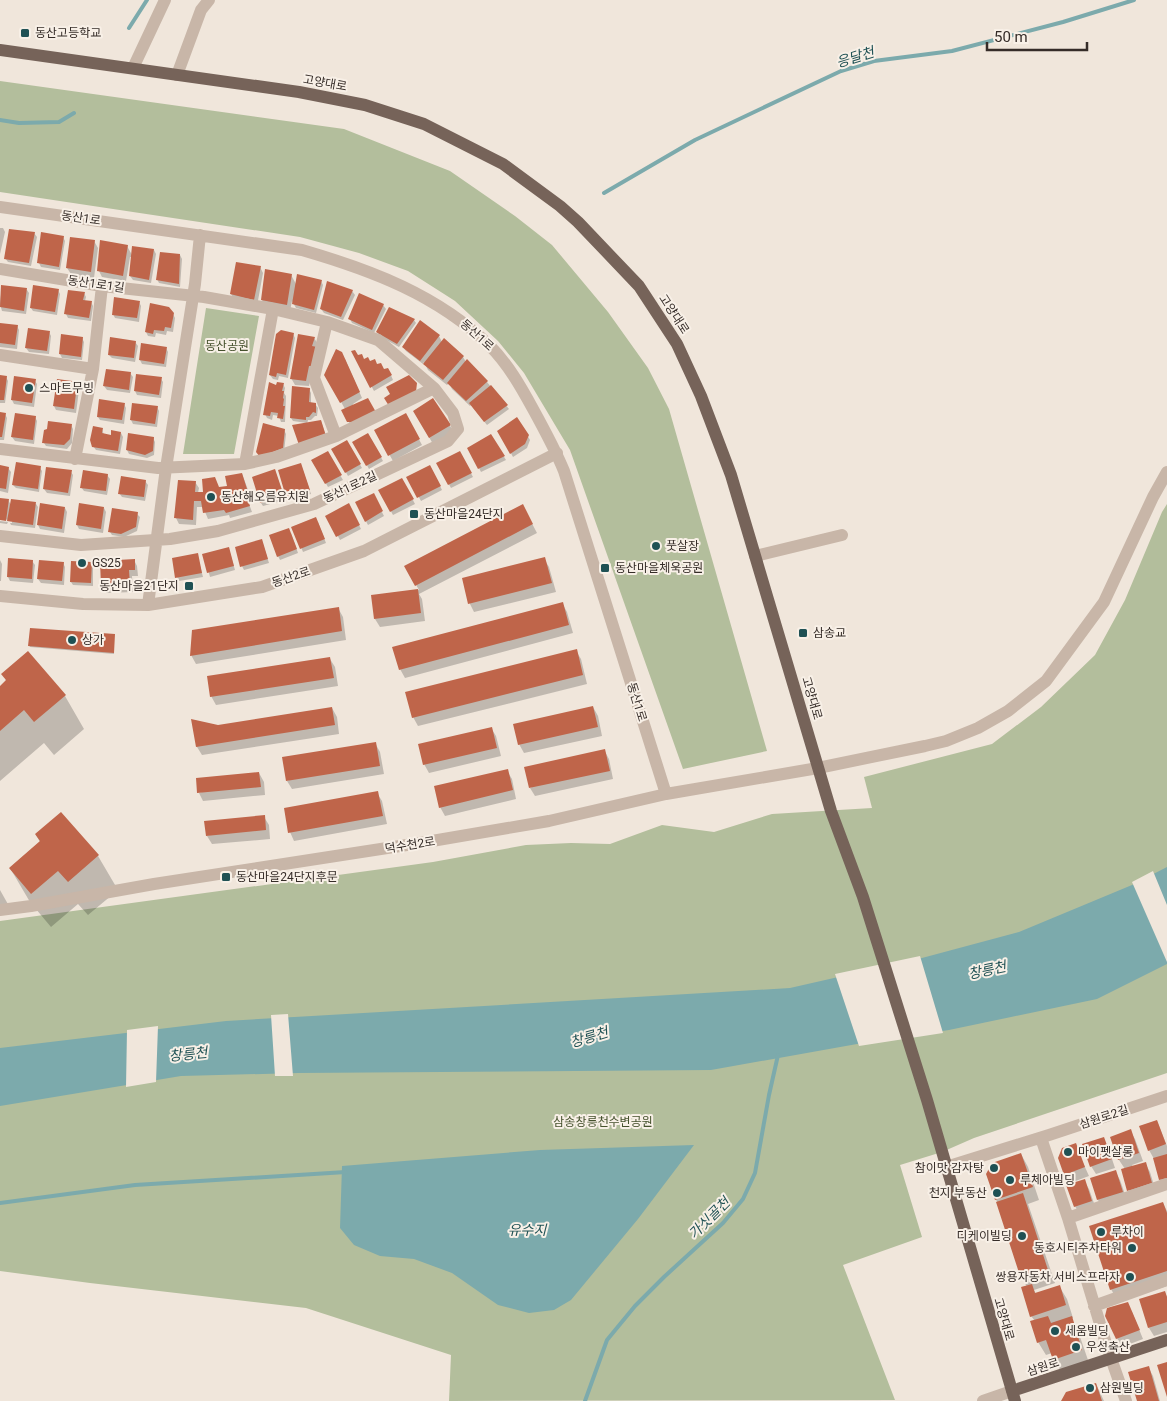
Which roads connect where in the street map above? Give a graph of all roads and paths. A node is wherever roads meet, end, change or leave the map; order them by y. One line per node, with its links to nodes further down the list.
1 (166, 0): 4 (street)
2 (209, 0): 5 (street)
3 (0, 50): 4 (main road, 고양대로)
4 (133, 68): 5 (main road, 고양대로)
5 (177, 75): 26 (main road, 고양대로)
6 (0, 207): 7 (street, 동산1로)
7 (200, 235): 10 (street); 18 (street, 동산1로)
8 (0, 269): 9 (street, 동산1로1길)
9 (102, 286): 10 (street, 동산1로1길); 14 (street)
10 (193, 296): 11 (street, 동산1로2길); 21 (street)
11 (272, 309): 12 (street, 동산1로2길); 20 (street)
12 (327, 322): 15 (street, 동산1로2길); 16 (street)
13 (0, 355): 14 (street)
14 (93, 368): 19 (street)
15 (434, 388): 16 (street); 25 (street, 동산1로2길)
16 (336, 436): 20 (street)
17 (0, 449): 19 (street)
18 (557, 453): 28 (street, 동산2로); 30 (street, 동산1로)
19 (74, 458): 21 (street)
20 (245, 464): 21 (street)
21 (166, 468): 25 (street)
22 (1167, 472): 29 (street, 덕수천2로)
23 (842, 535): 26 (street)
24 (0, 536): 25 (street)
25 (157, 539): 28 (street)
26 (755, 556): 29 (main road, 고양대로)
27 (0, 596): 28 (street, 동산2로)
28 (148, 605)
29 (818, 768): 30 (street, 덕수천2로); 34 (main road, 고양대로)
30 (666, 794): 31 (street, 덕수천2로)
31 (0, 910)
32 (1167, 1096): 33 (street, 삼원로2길)
33 (1041, 1138): 34 (street, 삼원로2길); 36 (street)
34 (946, 1167): 41 (main road, 고양대로)
35 (1167, 1184): 36 (street)
36 (1068, 1218): 38 (street)
37 (1167, 1280): 38 (street)
38 (1094, 1306): 40 (street)
39 (1167, 1340): 40 (main road, 삼원로)
40 (1111, 1359): 41 (main road, 삼원로); 43 (street)
41 (1014, 1396): 42 (street)
42 (983, 1401)
43 (1126, 1401)

